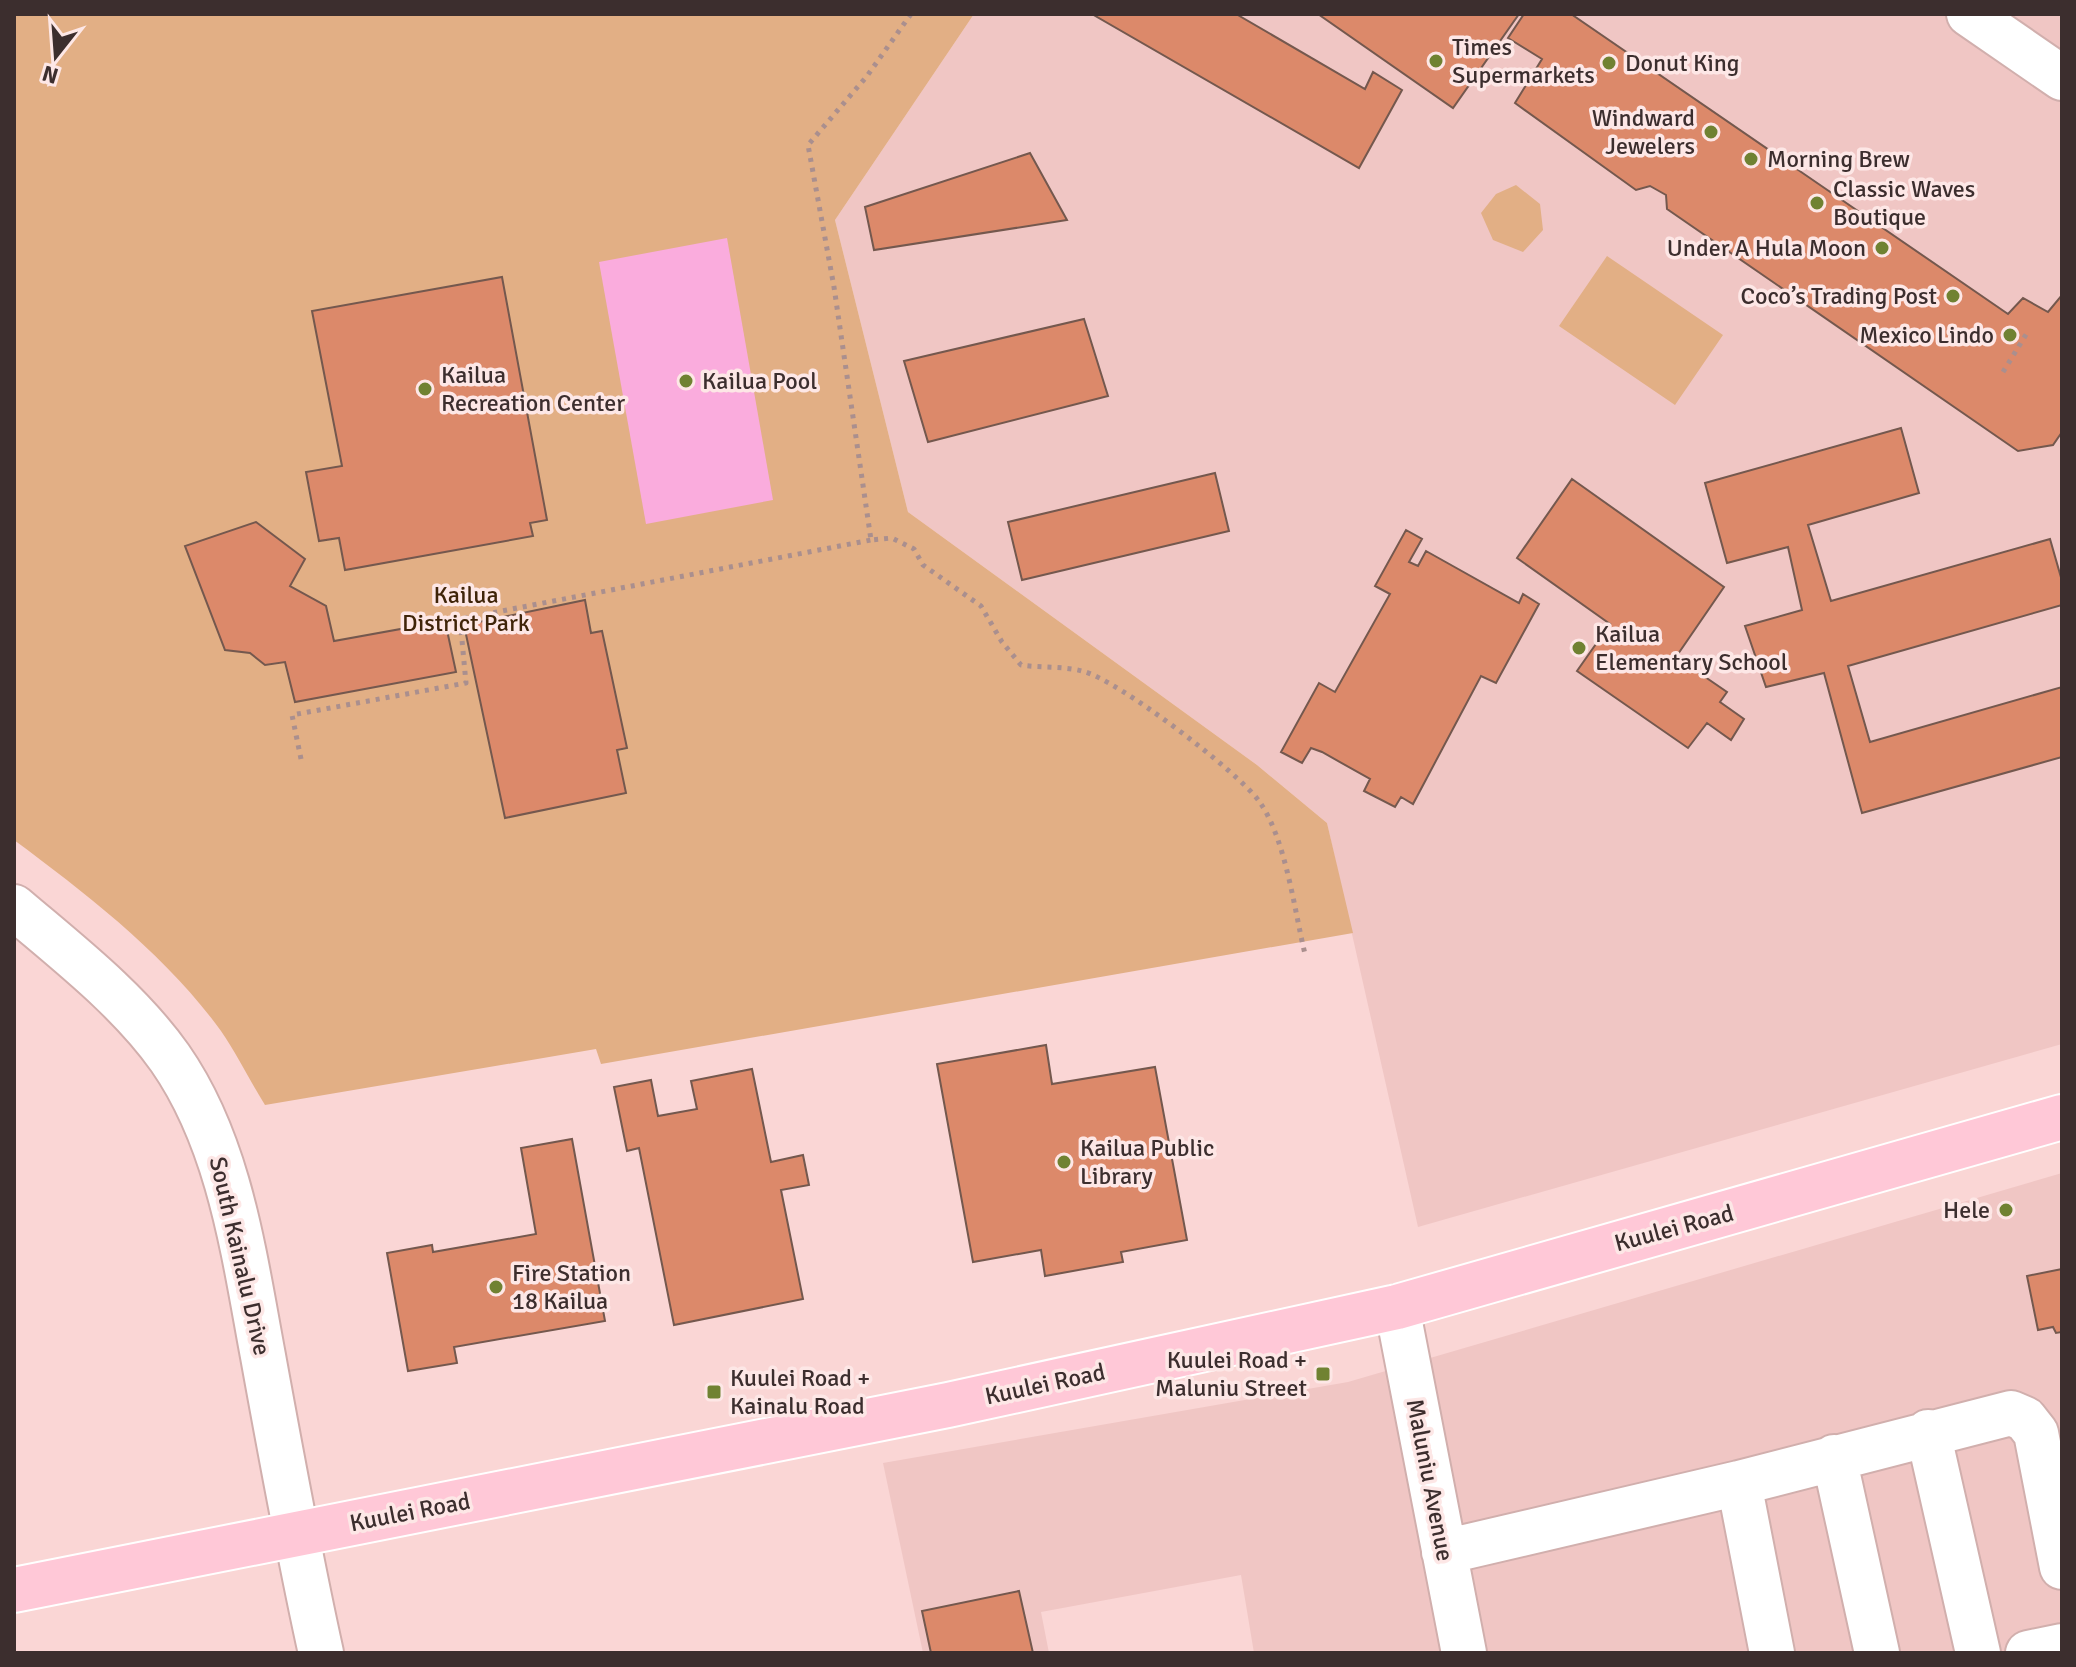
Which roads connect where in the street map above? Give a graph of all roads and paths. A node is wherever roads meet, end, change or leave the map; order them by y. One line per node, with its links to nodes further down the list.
1 (911, 14): 6 (path)
2 (1969, 14): 3 (street)
3 (2057, 63)
4 (2027, 333): 5 (path)
5 (2003, 372)
6 (871, 540): 7 (path); 9 (path)
7 (301, 759)
8 (14, 907): 15 (street, South Kainalu Drive)
9 (1305, 954)
10 (2062, 1117): 11 (main road, Kuulei Road)
11 (1397, 1307): 15 (main road, Kuulei Road); 16 (street, Maluniu Avenue)
12 (1928, 1432): 13 (street); 17 (street); 24 (street)
13 (1834, 1457): 14 (street); 23 (street)
14 (1739, 1483): 16 (street); 22 (street)
15 (297, 1535): 18 (main road, Kuulei Road); 20 (street, South Kainalu Drive)
16 (1444, 1552): 21 (street, Maluniu Avenue)
17 (2062, 1567)
18 (14, 1590)
19 (2062, 1646): 25 (street)
20 (321, 1653)
21 (1464, 1653)
22 (1772, 1653)
23 (1877, 1653)
24 (1978, 1653)
25 (2028, 1653)

